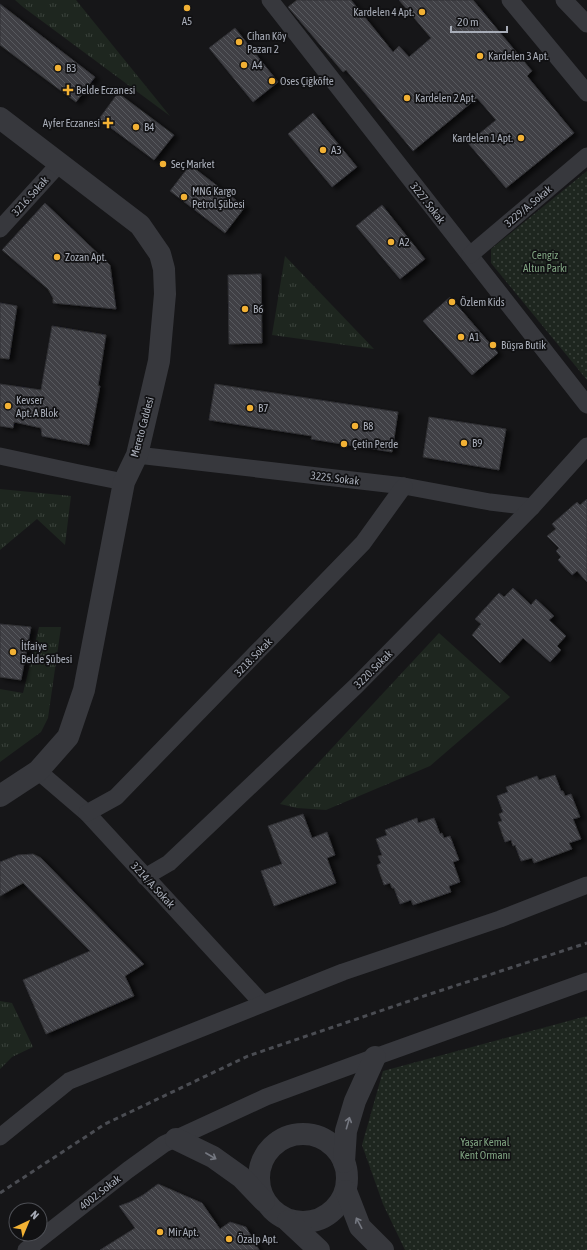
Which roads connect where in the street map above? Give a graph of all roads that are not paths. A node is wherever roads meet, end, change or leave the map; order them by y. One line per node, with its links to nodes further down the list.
1 (270, 0): 10 (street, 3227. Sokak)
2 (510, 0): 5 (street)
3 (564, 0): 4 (street)
4 (587, 24)
5 (587, 93)
6 (0, 118): 8 (street, Mereto Caddesi)
7 (587, 156): 10 (street, 3229/A. Sokak)
8 (60, 164): 9 (street, 3216. Sokak); 13 (street, Mereto Caddesi)
9 (0, 228)
10 (470, 256): 11 (street, 3227. Sokak)
11 (587, 405)
12 (587, 446): 17 (street, 3220. Sokak)
13 (137, 454): 15 (street, Mereto Caddesi); 16 (street, 3225. Sokak)
14 (0, 456): 15 (street)
15 (124, 482): 18 (street, Mereto Caddesi)
16 (404, 486): 17 (street, 3225. Sokak); 20 (street, 3218. Sokak)
17 (532, 507): 21 (street, 3220. Sokak)
18 (38, 771): 19 (street, Mereto Caddesi); 20 (street, 3214/A. Sokak)
19 (0, 796)
20 (87, 813): 21 (street, 3214/A. Sokak)
21 (145, 877): 24 (street, 3214/A. Sokak)
22 (587, 885): 24 (street)
23 (587, 981): 25 (street, 4002. Sokak)
24 (262, 1004): 26 (street)
25 (375, 1056): 27 (street, 4002. Sokak); 28 (street, one-way to 25)
26 (0, 1137)
27 (176, 1139): 30 (street, one-way to 30); 32 (street, 4002. Sokak)
28 (344, 1162): 29 (street); 30 (street)
29 (346, 1191): 31 (street); 34 (street, one-way to 29)
30 (265, 1203): 31 (street)
31 (288, 1221): 33 (street)
32 (26, 1250)
33 (319, 1250)
34 (382, 1250)

